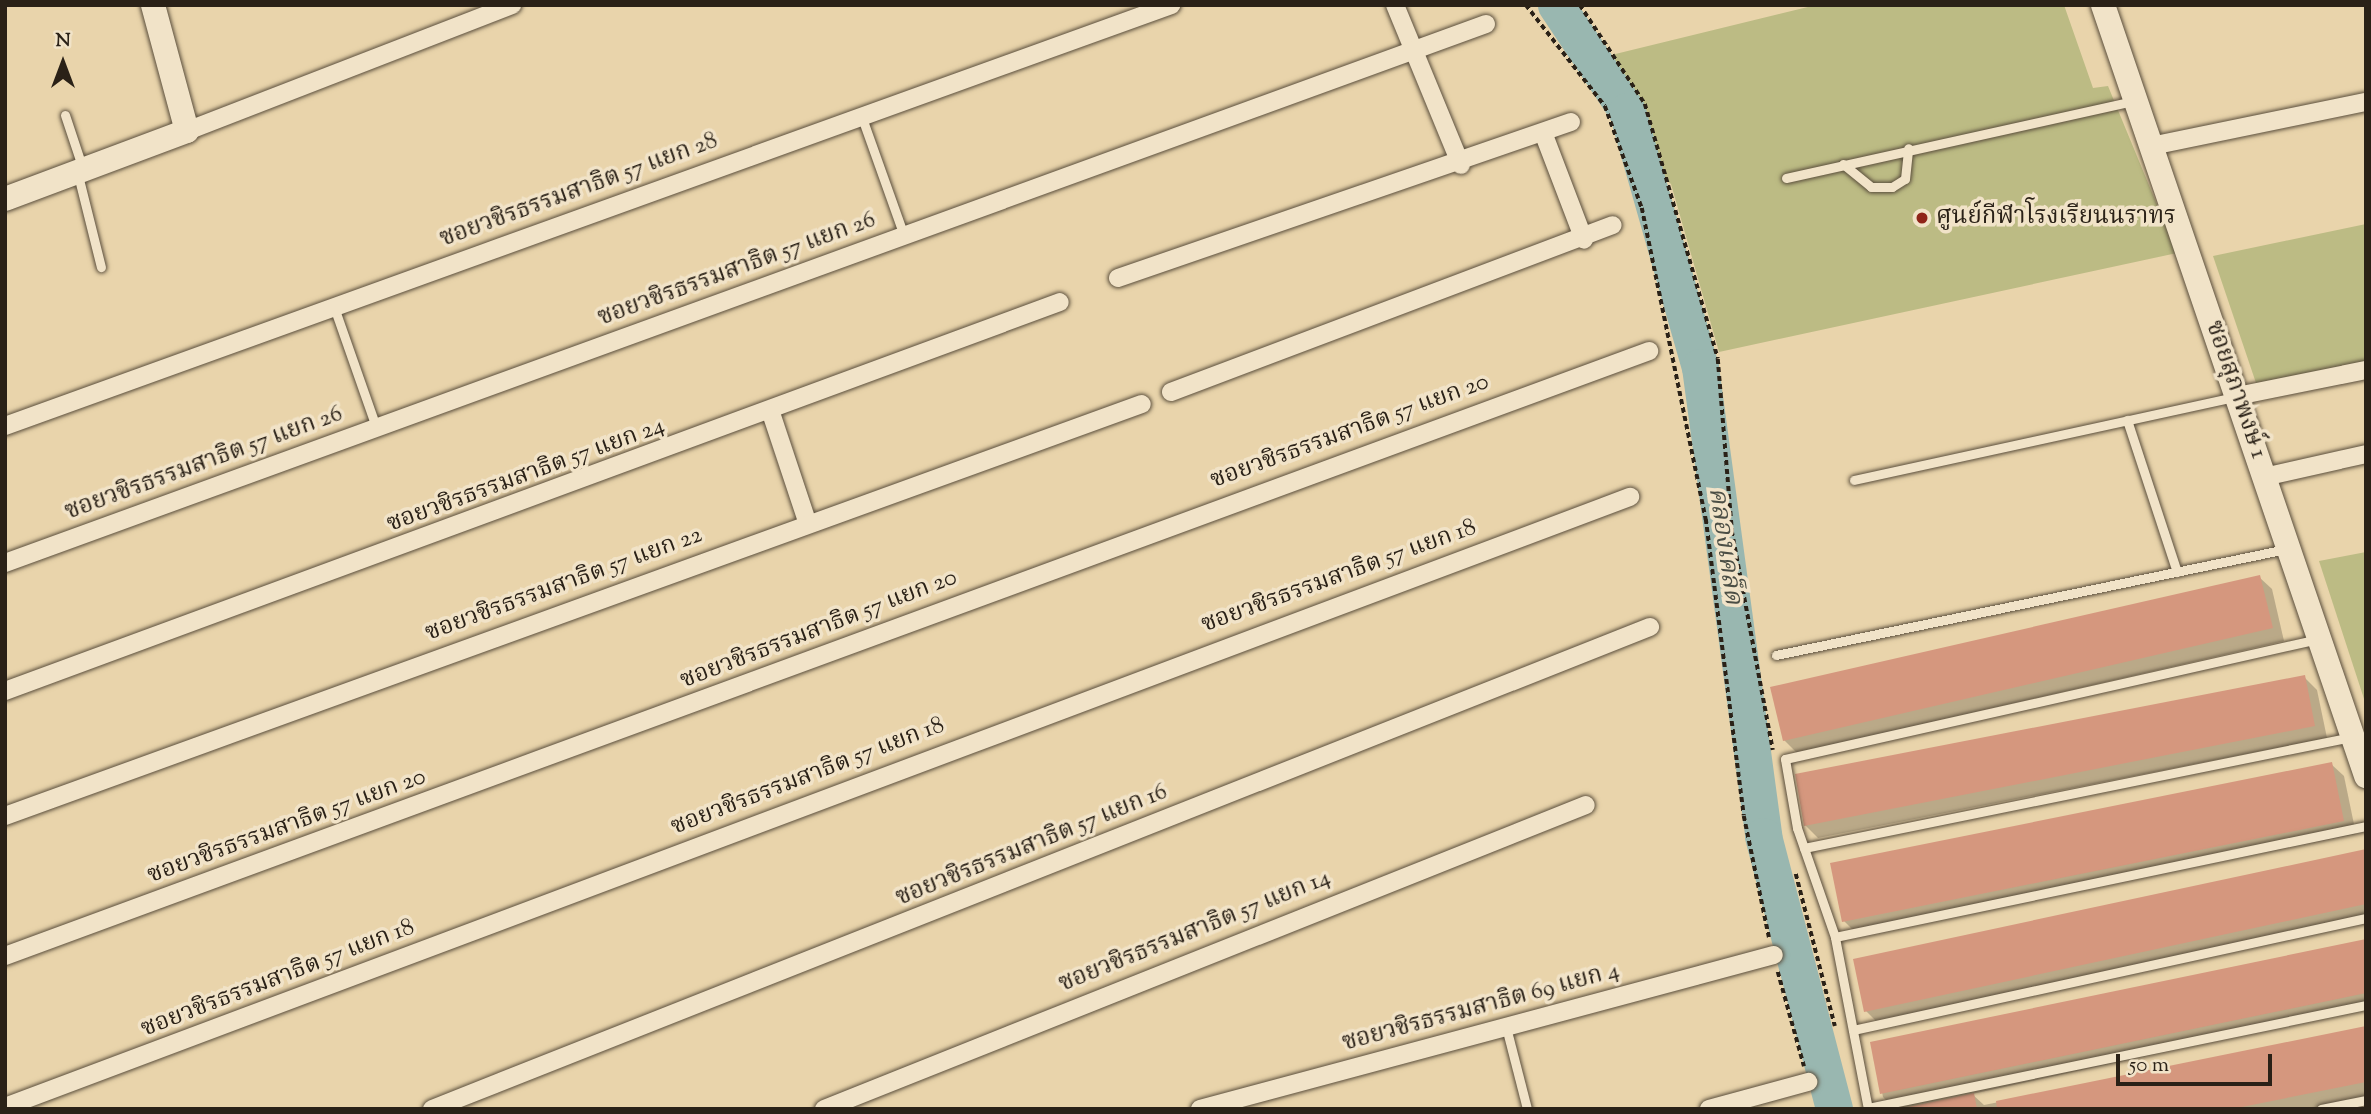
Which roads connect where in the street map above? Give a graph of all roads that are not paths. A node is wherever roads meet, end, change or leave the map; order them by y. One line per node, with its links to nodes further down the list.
1 (153, 5): 13 (street)
2 (512, 5): 13 (street)
3 (1171, 5): 11 (street, ซอยวชิรธรรมสาธิต 57 แยก 28)
4 (1395, 5): 7 (street)
5 (2103, 5): 8 (street, ซอยสุภาพงษ์ 1)
6 (1486, 24): 7 (street, ซอยวชิรธรรมสาธิต 57 แยก 26)
7 (1413, 50): 18 (street); 23 (street, ซอยวชิรธรรมสาธิต 57 แยก 26)
8 (2134, 101): 15 (street, ซอยสุภาพงษ์ 1); 16 (lane)
9 (2366, 102): 15 (street)
10 (65, 115): 19 (lane)
11 (862, 115): 23 (lane); 28 (street, ซอยวชิรธรรมสาธิต 57 แยก 28)
12 (1571, 122): 14 (street)
13 (187, 131): 19 (street)
14 (1544, 135): 18 (street); 24 (street)
15 (2151, 146): 32 (street, ซอยสุภาพงษ์ 1)
16 (1908, 148): 17 (lane); 17 (lane)
17 (1843, 164): 20 (lane)
18 (1461, 165): 26 (street)
19 (81, 172): 21 (street); 25 (lane)
20 (1786, 178)
21 (5, 200)
22 (1612, 225): 24 (street)
23 (904, 236): 37 (street, ซอยวชิรธรรมสาธิต 57 แยก 26)
24 (1584, 240): 31 (street)
25 (101, 267)
26 (1118, 278)
27 (1060, 302): 34 (street, ซอยวชิรธรรมสาธิต 57 แยก 24)
28 (333, 305): 36 (street, ซอยวชิรธรรมสาธิต 57 แยก 28); 37 (lane)
29 (1649, 351): 59 (street, ซอยวชิรธรรมสาธิต 57 แยก 20)
30 (2366, 370): 32 (street)
31 (1171, 392)
32 (2237, 396): 35 (lane); 39 (street, ซอยสุภาพงษ์ 1)
33 (1142, 404): 42 (street, ซอยวชิรธรรมสาธิต 57 แยก 22)
34 (771, 414): 42 (street); 49 (street, ซอยวชิรธรรมสาธิต 57 แยก 24)
35 (2127, 420): 40 (lane); 45 (lane)
36 (5, 426)
37 (376, 427): 44 (street, ซอยวชิรธรรมสาธิต 57 แยก 26)
38 (2366, 454): 39 (street)
39 (2264, 477): 43 (street, ซอยสุภาพงษ์ 1)
40 (1854, 480)
41 (1630, 497): 66 (street, ซอยวชิรธรรมสาธิต 57 แยก 18)
42 (807, 521): 53 (street, ซอยวชิรธรรมสาธิต 57 แยก 22)
43 (2288, 548): 45 (lane); 47 (street, ซอยสุภาพงษ์ 1)
44 (5, 563)
45 (2177, 572): 48 (lane)
46 (1650, 627): 68 (street, ซอยวชิรธรรมสาธิต 57 แยก 16)
47 (2320, 639): 50 (street, ซอยสุภาพงษ์ 1); 55 (lane)
48 (1776, 655)
49 (5, 691)
50 (2359, 735): 51 (street, ซอยสุภาพงษ์ 1); 55 (lane)
51 (2366, 776)
52 (1586, 806): 69 (street, ซอยวชิรธรรมสาธิต 57 แยก 14)
53 (5, 816)
54 (2366, 826): 57 (lane)
55 (1804, 848): 57 (lane)
56 (2366, 918): 62 (lane)
57 (1835, 937): 62 (lane)
58 (1774, 955): 61 (street, ซอยวชิรธรรมสาธิต 69 แยก 4)
59 (5, 956)
60 (2366, 1004): 67 (lane)
61 (1506, 1027): 65 (street, ซอยวชิรธรรมสาธิต 69 แยก 4); 71 (lane)
62 (1853, 1030): 67 (lane)
63 (1808, 1082): 72 (street)
64 (2366, 1100): 73 (lane)
65 (1257, 1101): 70 (street, ซอยวชิรธรรมสาธิต 69 แยก 4)
66 (5, 1107)
67 (1868, 1108)
68 (432, 1109)
69 (824, 1109)
70 (1200, 1109)
71 (1527, 1109)
72 (1709, 1109)
73 (2321, 1109)

